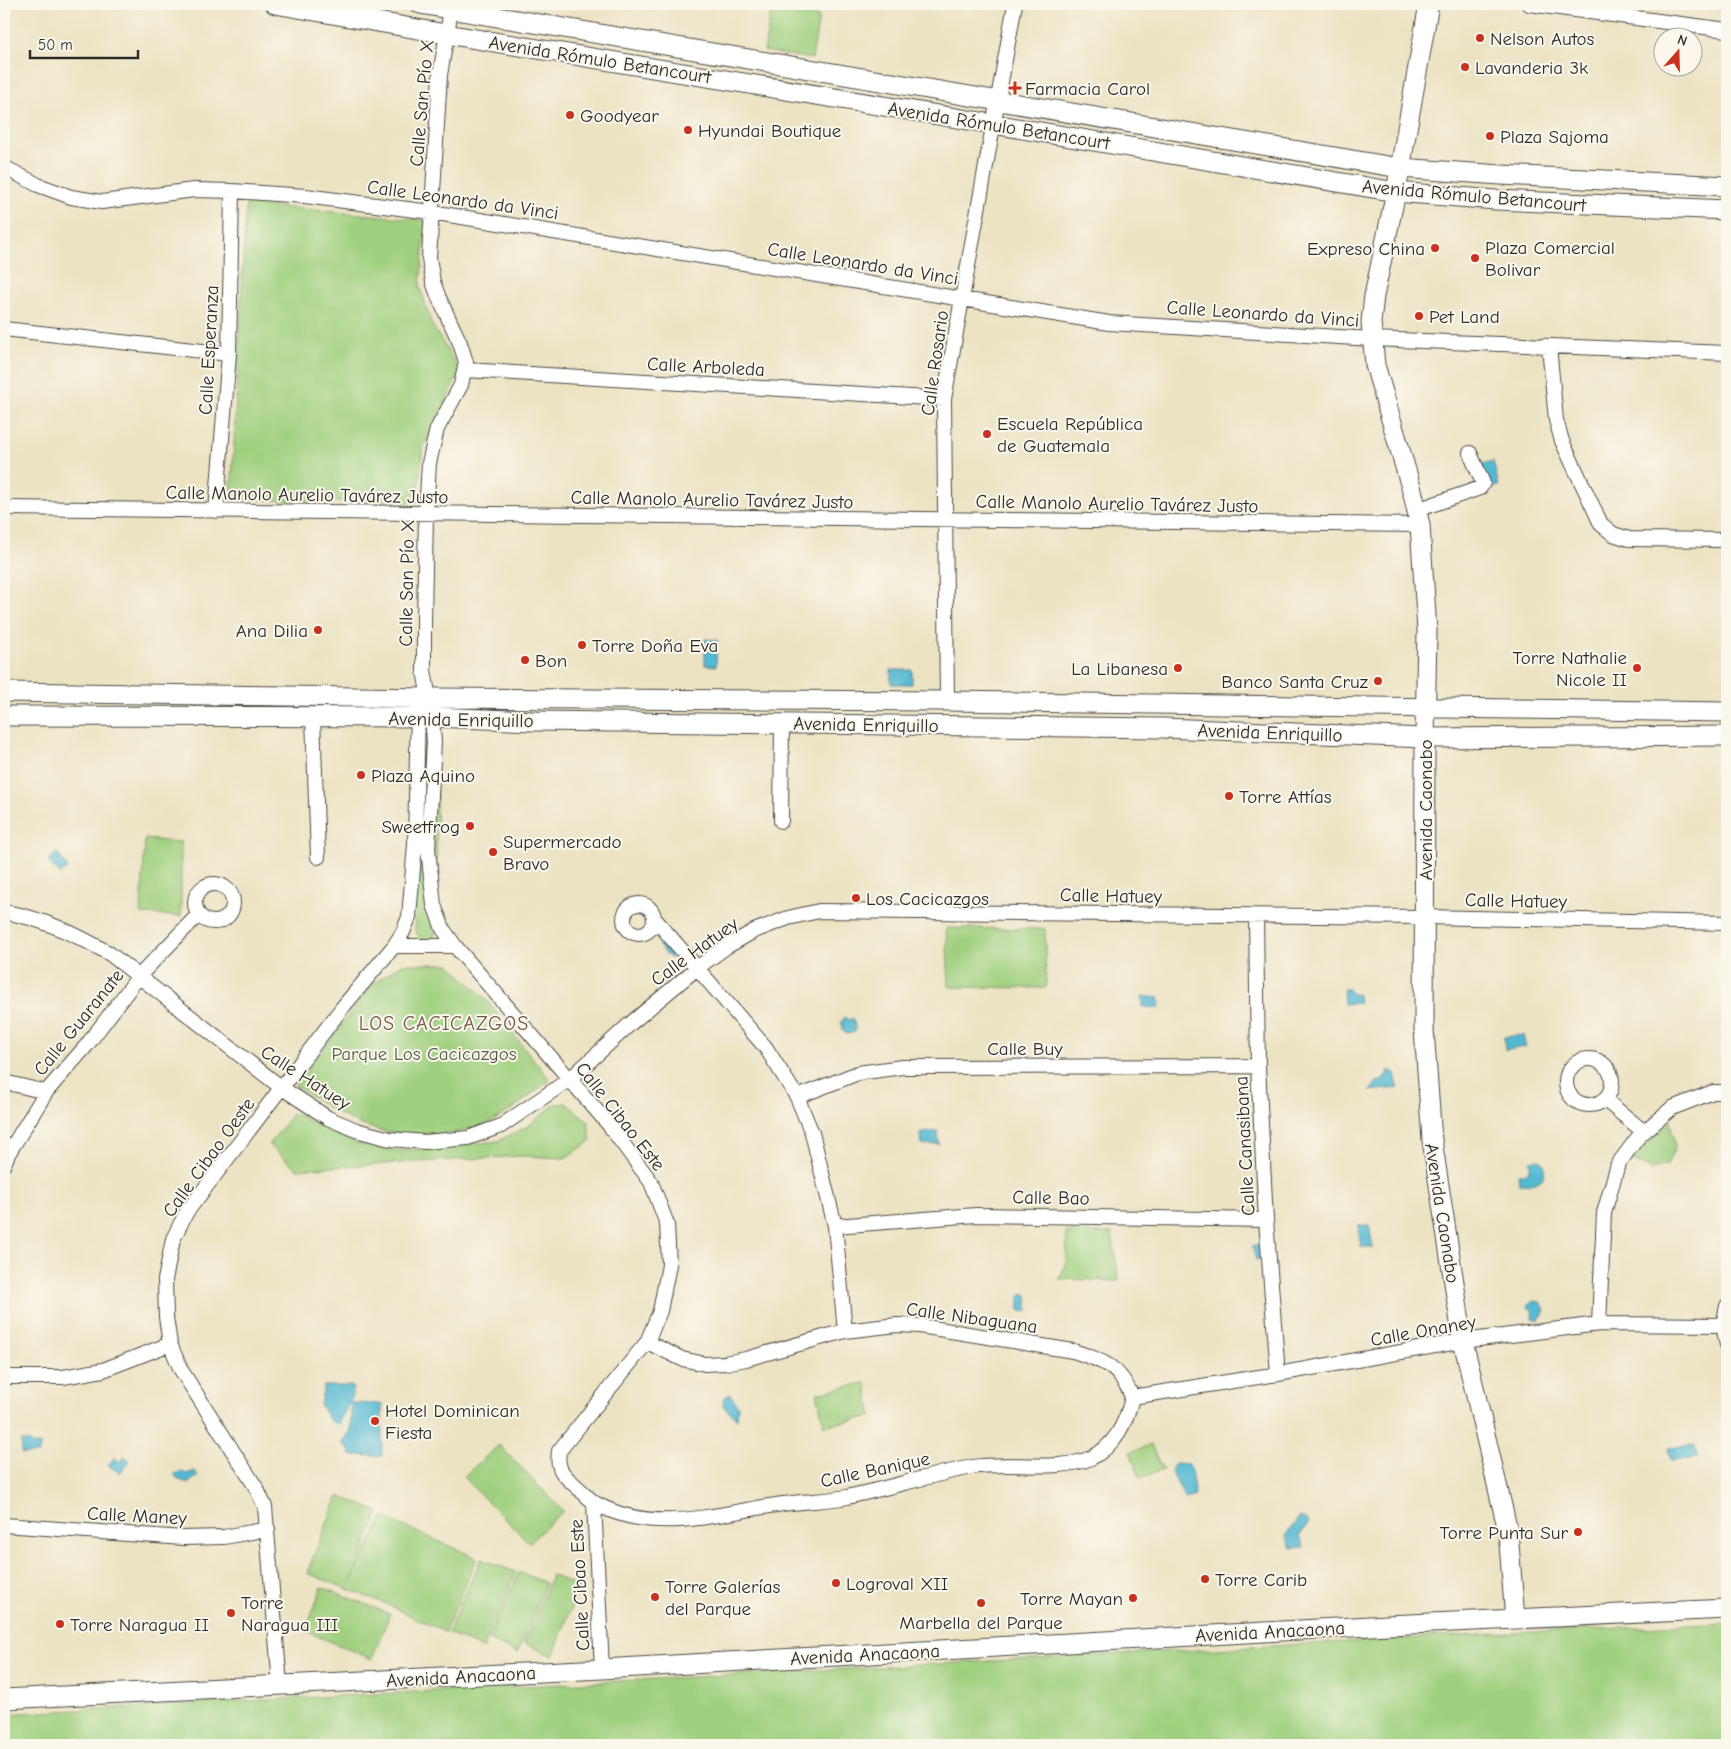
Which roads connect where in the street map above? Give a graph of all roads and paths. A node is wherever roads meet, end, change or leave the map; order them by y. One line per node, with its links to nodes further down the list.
1 (275, 4): 8 (main road, Avenida Rómulo Betancourt)
2 (420, 4): 6 (main road, Avenida Rómulo Betancourt)
3 (1015, 4): 9 (street, Calle Rosario)
4 (1429, 4): 14 (main road, Avenida Caonabo)
5 (1529, 4): 7 (street)
6 (452, 6): 8 (street, Calle San Pío X); 9 (main road, Avenida Rómulo Betancourt)
7 (1727, 30)
8 (446, 34): 10 (main road, Avenida Rómulo Betancourt); 21 (street, Calle San Pío X)
9 (998, 101): 10 (street, Calle Rosario); 11 (main road, Avenida Rómulo Betancourt)
10 (993, 124): 13 (main road, Avenida Rómulo Betancourt); 22 (street, Calle Rosario)
11 (1260, 144): 13 (street); 14 (main road, Avenida Rómulo Betancourt)
12 (4, 167): 17 (street, Calle Leonardo da Vinci)
13 (1256, 168): 18 (main road, Avenida Rómulo Betancourt)
14 (1400, 168): 15 (main road, Avenida Rómulo Betancourt); 18 (main road, Avenida Caonabo)
15 (1650, 182): 16 (main road, Avenida Rómulo Betancourt); 19 (street)
16 (1727, 186)
17 (232, 191): 21 (street, Calle Leonardo da Vinci); 27 (street, Calle Esperanza)
18 (1396, 192): 19 (main road, Avenida Rómulo Betancourt); 24 (main road, Avenida Caonabo)
19 (1649, 207): 20 (main road, Avenida Rómulo Betancourt)
20 (1727, 210)
21 (431, 212): 22 (street, Calle Leonardo da Vinci); 28 (street, Calle San Pío X)
22 (962, 298): 24 (street, Calle Leonardo da Vinci); 29 (street, Calle Rosario)
23 (4, 330): 27 (street)
24 (1372, 339): 25 (street, Calle Leonardo da Vinci); 34 (main road, Avenida Caonabo)
25 (1549, 346): 26 (street, Calle Leonardo da Vinci); 36 (street)
26 (1727, 353)
27 (229, 354): 32 (street, Calle Esperanza)
28 (466, 370): 29 (street, Calle Arboleda); 33 (street, Calle San Pío X)
29 (944, 398): 35 (street, Calle Rosario)
30 (1470, 454): 34 (street, Calle Manolo Aurelio Tavárez Justo)
31 (4, 508): 32 (street, Calle Manolo Aurelio Tavárez Justo)
32 (216, 511): 33 (street, Calle Manolo Aurelio Tavárez Justo)
33 (426, 514): 35 (street, Calle Manolo Aurelio Tavárez Justo); 38 (street, Calle San Pío X)
34 (1419, 517): 35 (street, Calle Manolo Aurelio Tavárez Justo); 41 (main road, Avenida Caonabo)
35 (945, 520): 39 (street, Calle Rosario)
36 (1727, 540)
37 (4, 692): 38 (main road, Avenida Enriquillo)
38 (423, 698): 39 (main road, Avenida Enriquillo); 45 (street, Calle Cibao Oeste)
39 (947, 701): 40 (main road, Avenida Enriquillo)
40 (1161, 705): 41 (main road, Avenida Enriquillo); 47 (main road)
41 (1426, 708): 42 (main road, Avenida Enriquillo); 49 (main road, Avenida Caonabo)
42 (1727, 712)
43 (4, 716): 44 (main road, Avenida Enriquillo)
44 (313, 717): 45 (main road, Avenida Enriquillo); 51 (street)
45 (425, 717): 46 (main road, Avenida Enriquillo); 58 (street, Calle Cibao Oeste); 59 (street, Calle Cibao Este)
46 (782, 723): 47 (main road, Avenida Enriquillo); 50 (street)
47 (1163, 728): 49 (main road, Avenida Enriquillo)
48 (1727, 736): 49 (main road, Avenida Enriquillo)
49 (1425, 738): 56 (main road, Avenida Caonabo)
50 (781, 821)
51 (318, 857)
52 (4, 912): 61 (street, Calle Hatuey)
53 (198, 915): 61 (street, Calle Guaranate)
54 (1256, 916): 56 (street, Calle Hatuey); 60 (street, Calle Hatuey); 62 (street, Calle Canasibana)
55 (654, 918): 60 (street)
56 (1424, 918): 57 (street, Calle Hatuey); 78 (main road, Avenida Caonabo)
57 (1727, 923)
58 (394, 946): 59 (street); 65 (street, Calle Cibao Oeste)
59 (455, 946): 63 (street, Calle Cibao Este)
60 (697, 968): 63 (street, Calle Hatuey); 68 (street)
61 (139, 976): 65 (street, Calle Hatuey); 66 (street, Calle Guaranate)
62 (1258, 1066): 68 (street, Calle Buy); 72 (street, Calle Canasibana)
63 (570, 1079): 65 (street, Calle Hatuey); 79 (street, Calle Cibao Este)
64 (4, 1082): 66 (street)
65 (282, 1088): 80 (street, Calle Cibao Oeste)
66 (46, 1092): 71 (street, Calle Guaranate)
67 (1727, 1092): 70 (street)
68 (797, 1097): 73 (street)
69 (1604, 1099): 70 (street)
70 (1644, 1132): 75 (street)
71 (4, 1164)
72 (1266, 1220): 73 (street, Calle Bao); 82 (street, Calle Canasibana)
73 (835, 1226): 77 (street)
74 (1727, 1306): 76 (street)
75 (1598, 1324): 76 (street, Calle Onaney); 78 (street, Calle Onaney)
76 (1723, 1325): 81 (street)
77 (845, 1331): 79 (street, Calle Nibaguana); 84 (street, Calle Nibaguana)
78 (1463, 1340): 82 (street, Calle Onaney); 89 (main road, Avenida Caonabo)
79 (646, 1342): 85 (street, Calle Cibao Este)
80 (170, 1344): 83 (street); 87 (street, Calle Cibao Oeste)
81 (1727, 1344)
82 (1278, 1374): 84 (street, Calle Onaney)
83 (4, 1377)
84 (1132, 1397): 85 (street, Calle Banique)
85 (594, 1502): 90 (street, Calle Cibao Este)
86 (4, 1525): 87 (street, Calle Maney)
87 (268, 1529): 91 (street, Calle Cibao Oeste)
88 (1727, 1610): 89 (main road, Avenida Anacaona)
89 (1515, 1620): 90 (main road, Avenida Anacaona)
90 (602, 1669): 91 (main road, Avenida Anacaona)
91 (280, 1685): 92 (main road, Avenida Anacaona)
92 (4, 1699)

